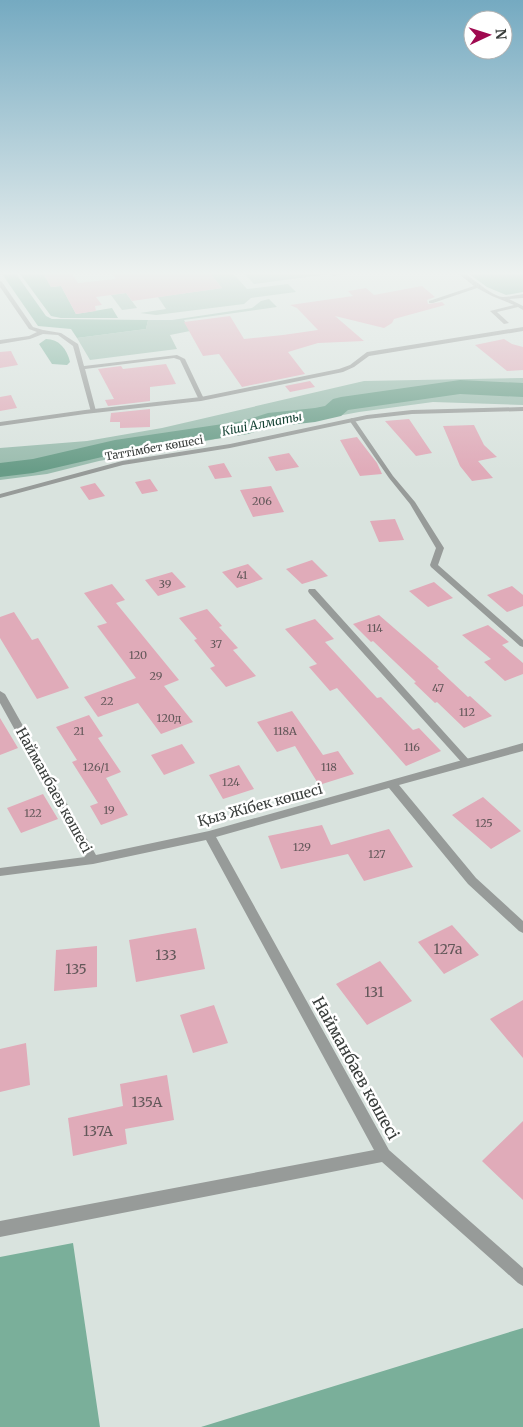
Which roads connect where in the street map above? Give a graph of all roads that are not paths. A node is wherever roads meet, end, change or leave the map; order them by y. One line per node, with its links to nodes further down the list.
1 (26, 338): 4 (lane)
2 (65, 338): 5 (lane)
3 (467, 338): 6 (street)
4 (0, 342)
5 (82, 368): 6 (lane); 8 (lane)
6 (201, 399): 8 (street)
7 (523, 409): 9 (street, Таттімбет көшесі)
8 (93, 411): 10 (street)
9 (352, 420): 11 (street, Таттімбет көшесі); 13 (lane)
10 (0, 424)
11 (0, 496)
12 (312, 591): 16 (lane)
13 (523, 644)
14 (0, 694): 19 (street, Найманбаев көшесі)
15 (523, 747): 16 (street, Қыз Жібек көшесі)
16 (467, 763): 17 (street, Қыз Жібек көшесі)
17 (392, 784): 18 (street, Қыз Жібек көшесі); 21 (street)
18 (209, 835): 19 (street, Қыз Жібек көшесі); 22 (street, Найманбаев көшесі)
19 (93, 860): 20 (street, Қыз Жібек көшесі)
20 (0, 872)
21 (523, 928)
22 (384, 1155): 23 (street); 24 (street, Найманбаев көшесі)
23 (0, 1229)
24 (523, 1278)

